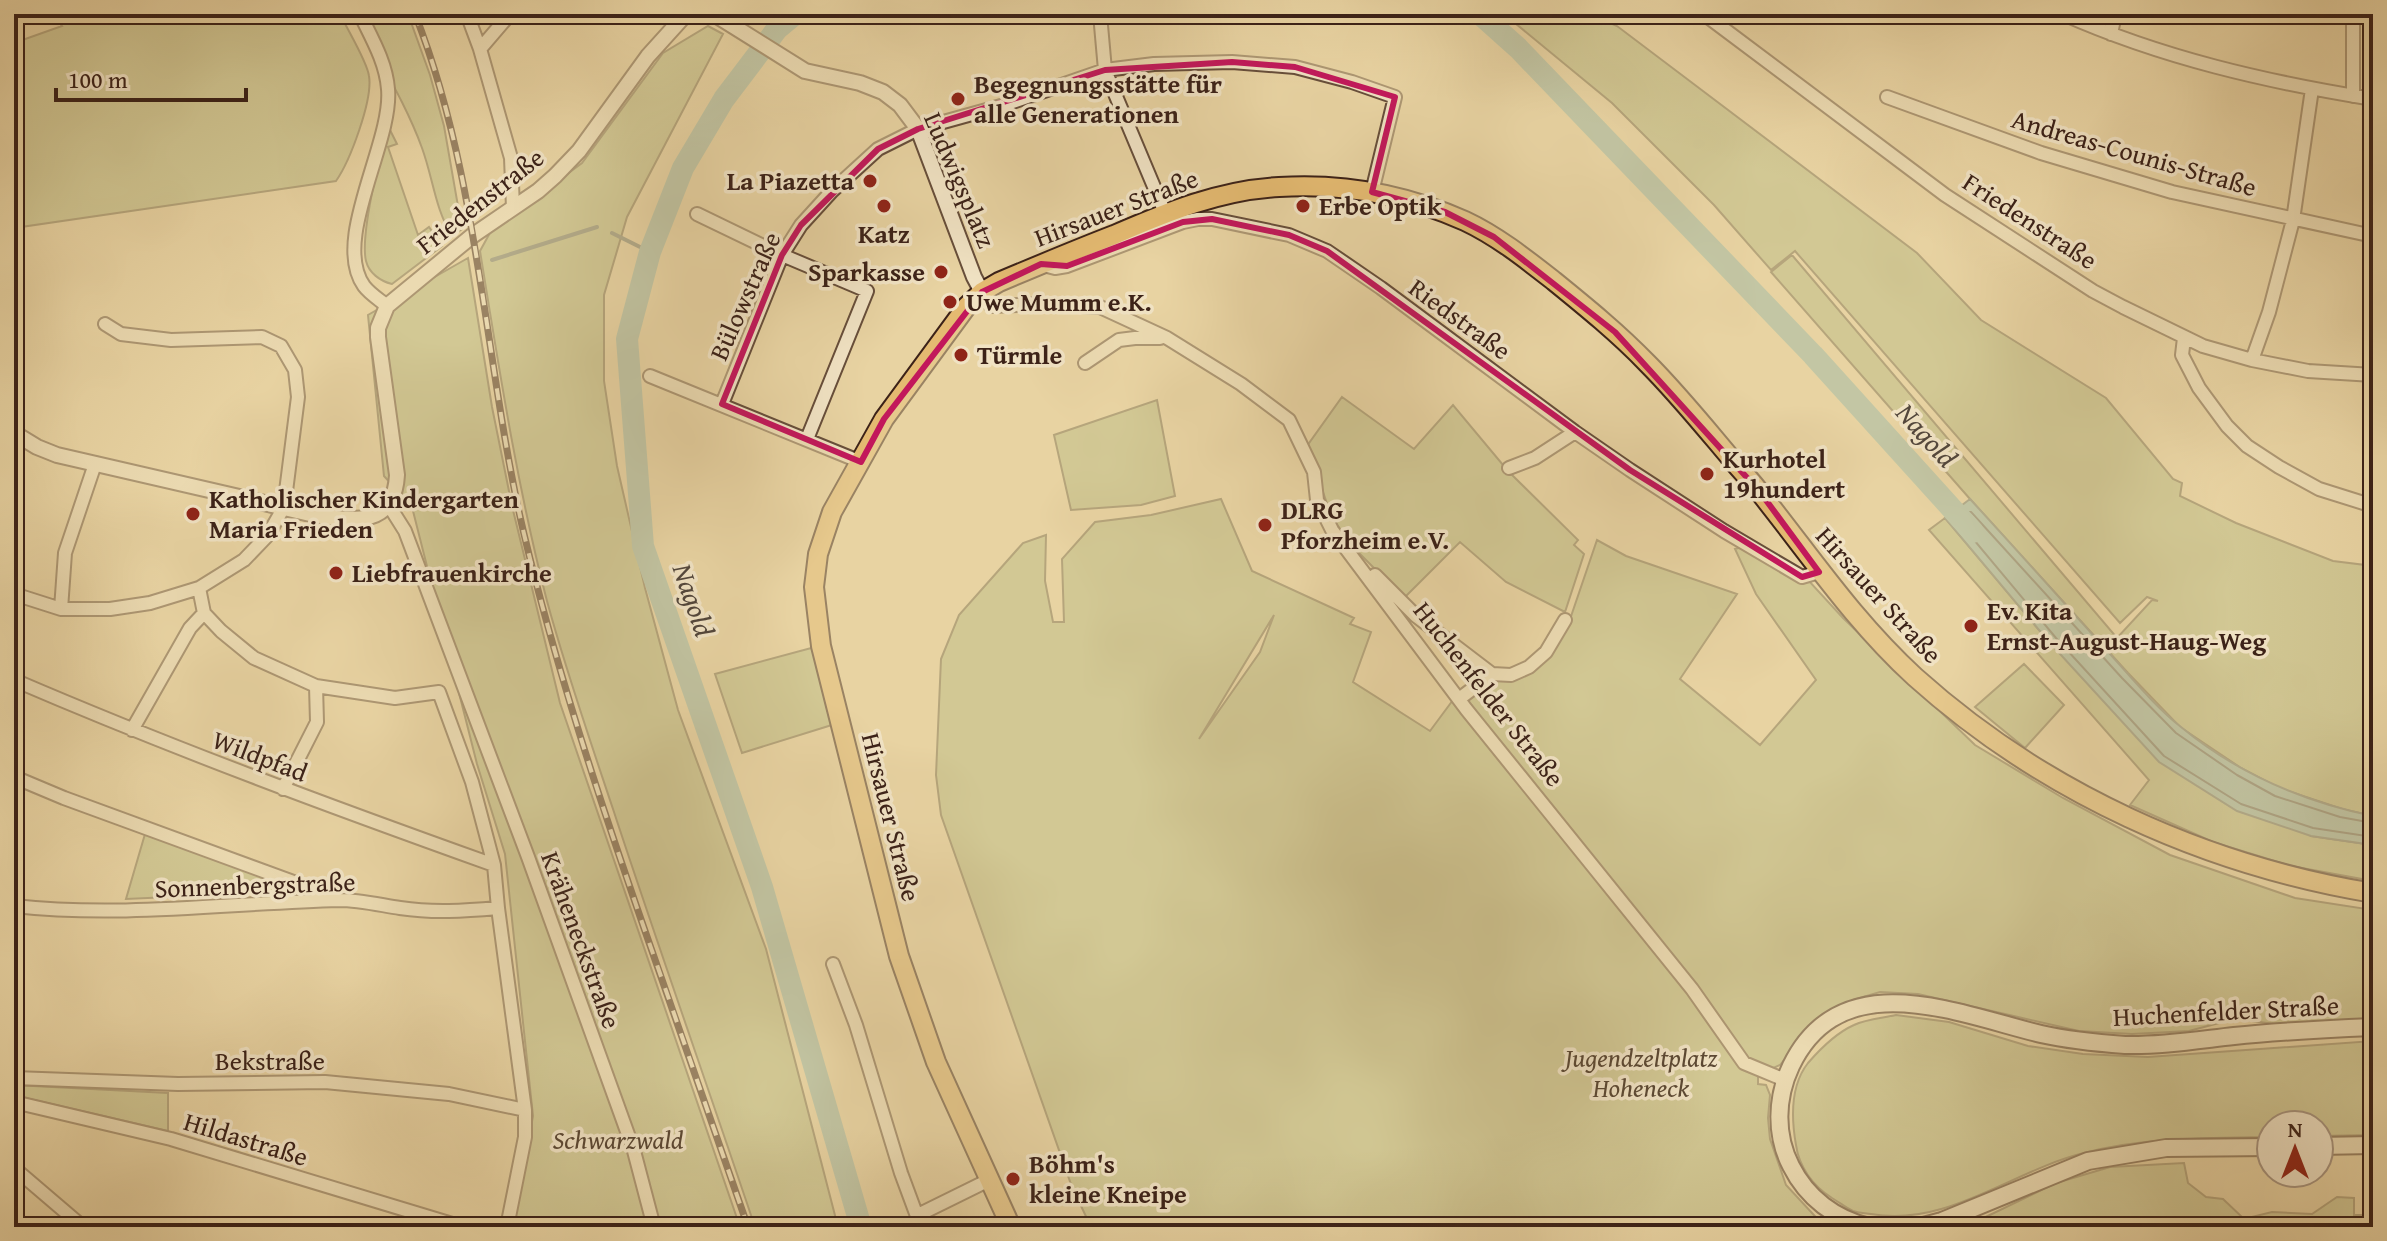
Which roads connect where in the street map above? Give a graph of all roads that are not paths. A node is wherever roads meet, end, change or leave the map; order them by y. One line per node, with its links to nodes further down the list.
1 (360, 14): 28 (street)
2 (467, 14): 12 (street)
3 (510, 14): 12 (street)
4 (686, 14): 20 (street, Friedenstraße)
5 (1100, 14): 13 (street)
6 (1704, 14): 31 (street, Friedenstraße)
7 (2063, 14): 11 (street)
8 (2115, 14): 11 (street)
9 (2353, 14): 15 (street)
10 (719, 18): 18 (street, Ludwigsplatz)
11 (2111, 34): 14 (street)
12 (480, 49): 20 (street)
13 (1105, 70): 18 (street, Bülowstraße); 19 (street, Bülowstraße); 21 (street)
14 (2312, 89): 15 (street); 23 (street)
15 (2353, 96): 17 (street)
16 (1887, 97): 23 (street, Andreas-Counis-Straße)
17 (2373, 99)
18 (918, 129): 25 (street, Bülowstraße); 27 (street, Ludwigsplatz)
19 (1372, 192): 21 (main road, Hirsauer Straße); 47 (main road, Hirsauer Straße)
20 (513, 208): 28 (street, Friedenstraße)
21 (1165, 213): 26 (main road, Hirsauer Straße)
22 (697, 214): 25 (street)
23 (2293, 220): 24 (street, Andreas-Counis-Straße); 32 (street)
24 (2373, 236)
25 (782, 255): 36 (street, Bülowstraße); 39 (street)
26 (1041, 264): 27 (main road, Hirsauer Straße); 37 (street, Riedstraße)
27 (982, 292): 30 (street, Huchenfelder Straße); 40 (main road, Hirsauer Straße)
28 (387, 306): 43 (street)
29 (105, 324): 45 (street)
30 (1167, 338): 33 (street); 46 (street, Huchenfelder Straße)
31 (2184, 338): 32 (street, Friedenstraße); 44 (street)
32 (2252, 360): 34 (street, Friedenstraße)
33 (1085, 363)
34 (2373, 375)
35 (650, 376): 36 (street)
36 (722, 404): 39 (street)
37 (1575, 432): 42 (street); 47 (street, Riedstraße)
38 (14, 433): 41 (street)
39 (807, 439): 40 (street)
40 (861, 462): 77 (main road, Hirsauer Straße)
41 (95, 464): 45 (street); 50 (street)
42 (1509, 468)
43 (388, 504): 45 (street); 53 (street, Kräheneckstraße)
44 (2373, 506)
45 (284, 507): 48 (street)
46 (1360, 565): 54 (street); 58 (street, Huchenfelder Straße)
47 (1819, 572): 63 (main road, Hirsauer Straße)
48 (199, 588): 50 (street); 51 (street)
49 (14, 594): 50 (street)
50 (61, 609)
51 (204, 613): 56 (street); 59 (street)
52 (1565, 620): 54 (street)
53 (456, 672): 57 (street); 84 (street, Kräheneckstraße)
54 (1492, 674): 58 (street)
55 (14, 680): 59 (street, Wildpfad)
56 (316, 686): 57 (street); 61 (street)
57 (439, 692): 62 (street)
58 (1459, 699): 70 (street, Huchenfelder Straße)
59 (132, 730): 61 (street, Wildpfad)
60 (14, 777): 64 (street)
61 (283, 789): 62 (street, Wildpfad)
62 (494, 865): 66 (street)
63 (2373, 893)
64 (342, 900): 65 (street, Sonnenbergstraße); 66 (street, Sonnenbergstraße)
65 (14, 906)
66 (498, 908): 72 (street)
67 (833, 964): 79 (street)
68 (2373, 1027): 70 (main road, Huchenfelder Straße)
69 (14, 1078): 72 (street, Bekstraße)
70 (1785, 1080): 86 (main road, Huchenfelder Straße)
71 (14, 1102): 82 (street, Hildastraße)
72 (525, 1110): 83 (street)
73 (2373, 1145): 74 (main road)
74 (2335, 1146)
75 (2255, 1147): 87 (main road)
76 (14, 1168): 81 (street)
77 (989, 1180): 79 (street); 85 (main road, Hirsauer Straße)
78 (14, 1206): 80 (street)
79 (919, 1221)
80 (15, 1227)
81 (83, 1227)
82 (462, 1227)
83 (507, 1227)
84 (654, 1227)
85 (1011, 1227)
86 (1869, 1227)
87 (1920, 1227)

